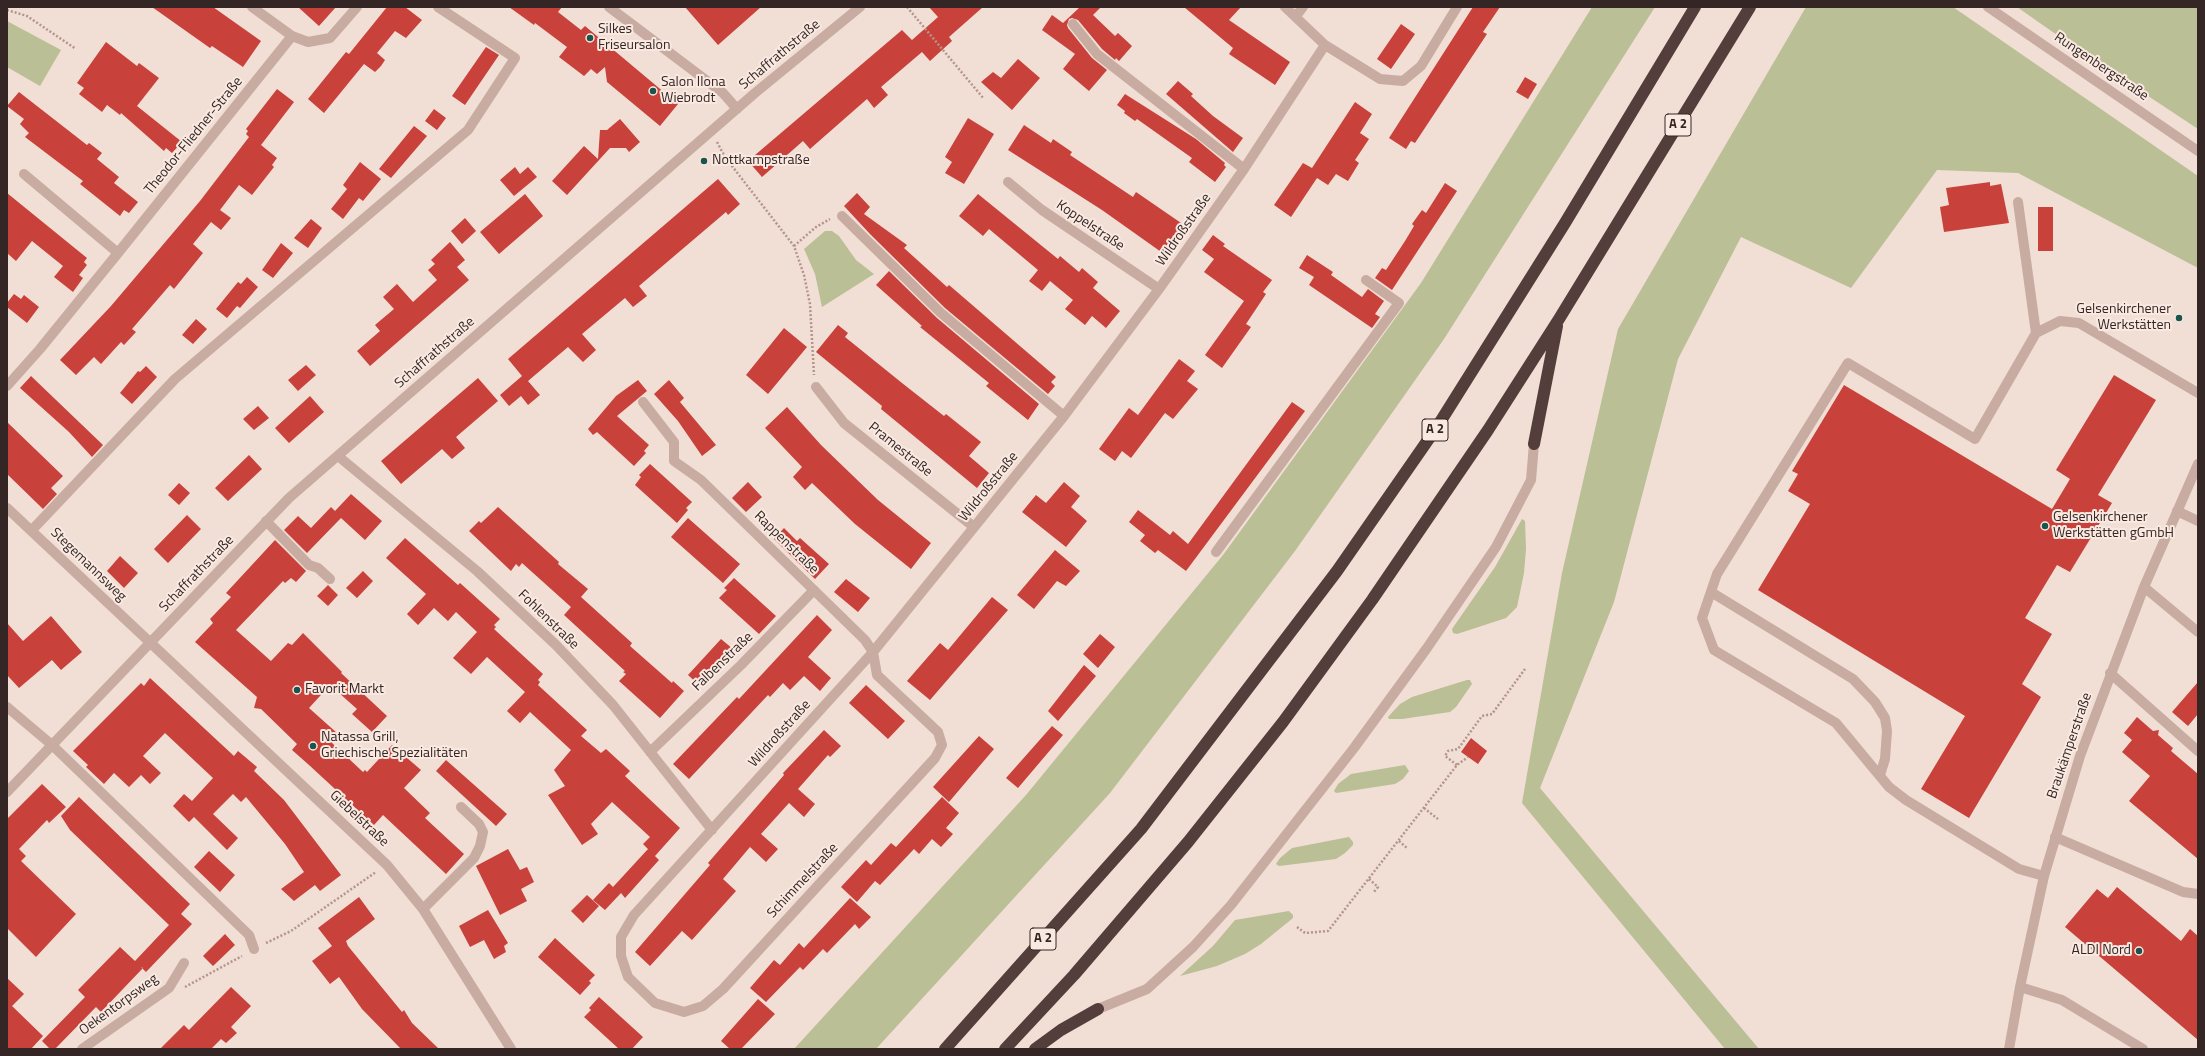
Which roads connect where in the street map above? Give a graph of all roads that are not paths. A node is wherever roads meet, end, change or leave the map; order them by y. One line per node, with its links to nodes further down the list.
1 (252, 7): 14 (street)
2 (357, 7): 14 (street)
3 (438, 7): 42 (street)
4 (609, 7): 16 (street)
5 (860, 7): 16 (street, Schaffrathstraße)
6 (1285, 7): 12 (street)
7 (1303, 7): 12 (street)
8 (1458, 7): 15 (street)
9 (1696, 7): 71 (highway, A 2)
10 (1750, 7): 26 (highway, A 2)
11 (1988, 7): 17 (street, Rungenbergstraße)
12 (1296, 16): 15 (street)
13 (1073, 24): 18 (street)
14 (292, 36): 23 (street, Theodor-Fliedner-Straße)
15 (1325, 45): 18 (street, Wildroßstraße)
16 (737, 109): 34 (street, Schaffrathstraße)
17 (2198, 151)
18 (1244, 169): 25 (street, Wildroßstraße)
19 (24, 174): 23 (street)
20 (1008, 182): 25 (street, Koppelstraße)
21 (2018, 202): 27 (street)
22 (839, 217): 32 (street)
23 (118, 253): 28 (street, Theodor-Fliedner-Straße)
24 (1366, 280): 43 (street)
25 (1159, 289): 32 (street, Wildroßstraße)
26 (1559, 319): 33 (highway); 72 (highway, A 2)
27 (2036, 334): 30 (street); 47 (street)
28 (7, 386)
29 (816, 387): 41 (street, Pramestraße)
30 (2198, 393)
31 (643, 402): 46 (street, Rappenstraße)
32 (1064, 416): 41 (street, Wildroßstraße)
33 (1534, 444): 68 (street)
34 (338, 456): 39 (street, Schaffrathstraße); 55 (street, Fohlenstraße)
35 (2198, 464): 36 (street, Braukämperstraße)
36 (2195, 477): 38 (street, Braukämperstraße)
37 (7, 508): 42 (street, Stegemannsweg)
38 (2177, 511): 40 (street); 45 (street, Braukämperstraße)
39 (266, 521): 44 (street); 49 (street, Schaffrathstraße)
40 (2198, 521)
41 (974, 527): 50 (street, Wildroßstraße)
42 (32, 530): 49 (street, Stegemannsweg)
43 (1216, 552)
44 (330, 579)
45 (2144, 587): 48 (street); 51 (street, Braukämperstraße)
46 (814, 590): 50 (street, Rappenstraße); 55 (street, Falbenstraße)
47 (1711, 592): 56 (street); 56 (street)
48 (2198, 632)
49 (150, 643): 53 (street, Schaffrathstraße); 63 (street, Giebelstraße)
50 (873, 652): 59 (street, Wildroßstraße); 64 (street, Schimmelstraße)
51 (2110, 673): 54 (street); 60 (street, Braukämperstraße)
52 (7, 707): 53 (street)
53 (52, 745): 57 (street, Schaffrathstraße); 65 (street)
54 (2198, 751)
55 (650, 752): 59 (street, Fohlenstraße)
56 (1880, 775): 61 (street)
57 (7, 792)
58 (461, 807): 63 (street)
59 (712, 830): 64 (street, Wildroßstraße)
60 (2055, 837): 61 (street, Braukämperstraße); 62 (street)
61 (2044, 876): 67 (street, Braukämperstraße)
62 (2198, 894)
63 (423, 909): 70 (street, Giebelstraße)
64 (634, 915)
65 (254, 949)
66 (184, 963): 69 (street, Oekentorpsweg)
67 (2020, 987): 74 (street, Braukämperstraße); 75 (street)
68 (1098, 1009): 73 (highway)
69 (82, 1049)
70 (511, 1049)
71 (945, 1049)
72 (1005, 1049)
73 (1035, 1049)
74 (2009, 1049)
75 (2143, 1049)

